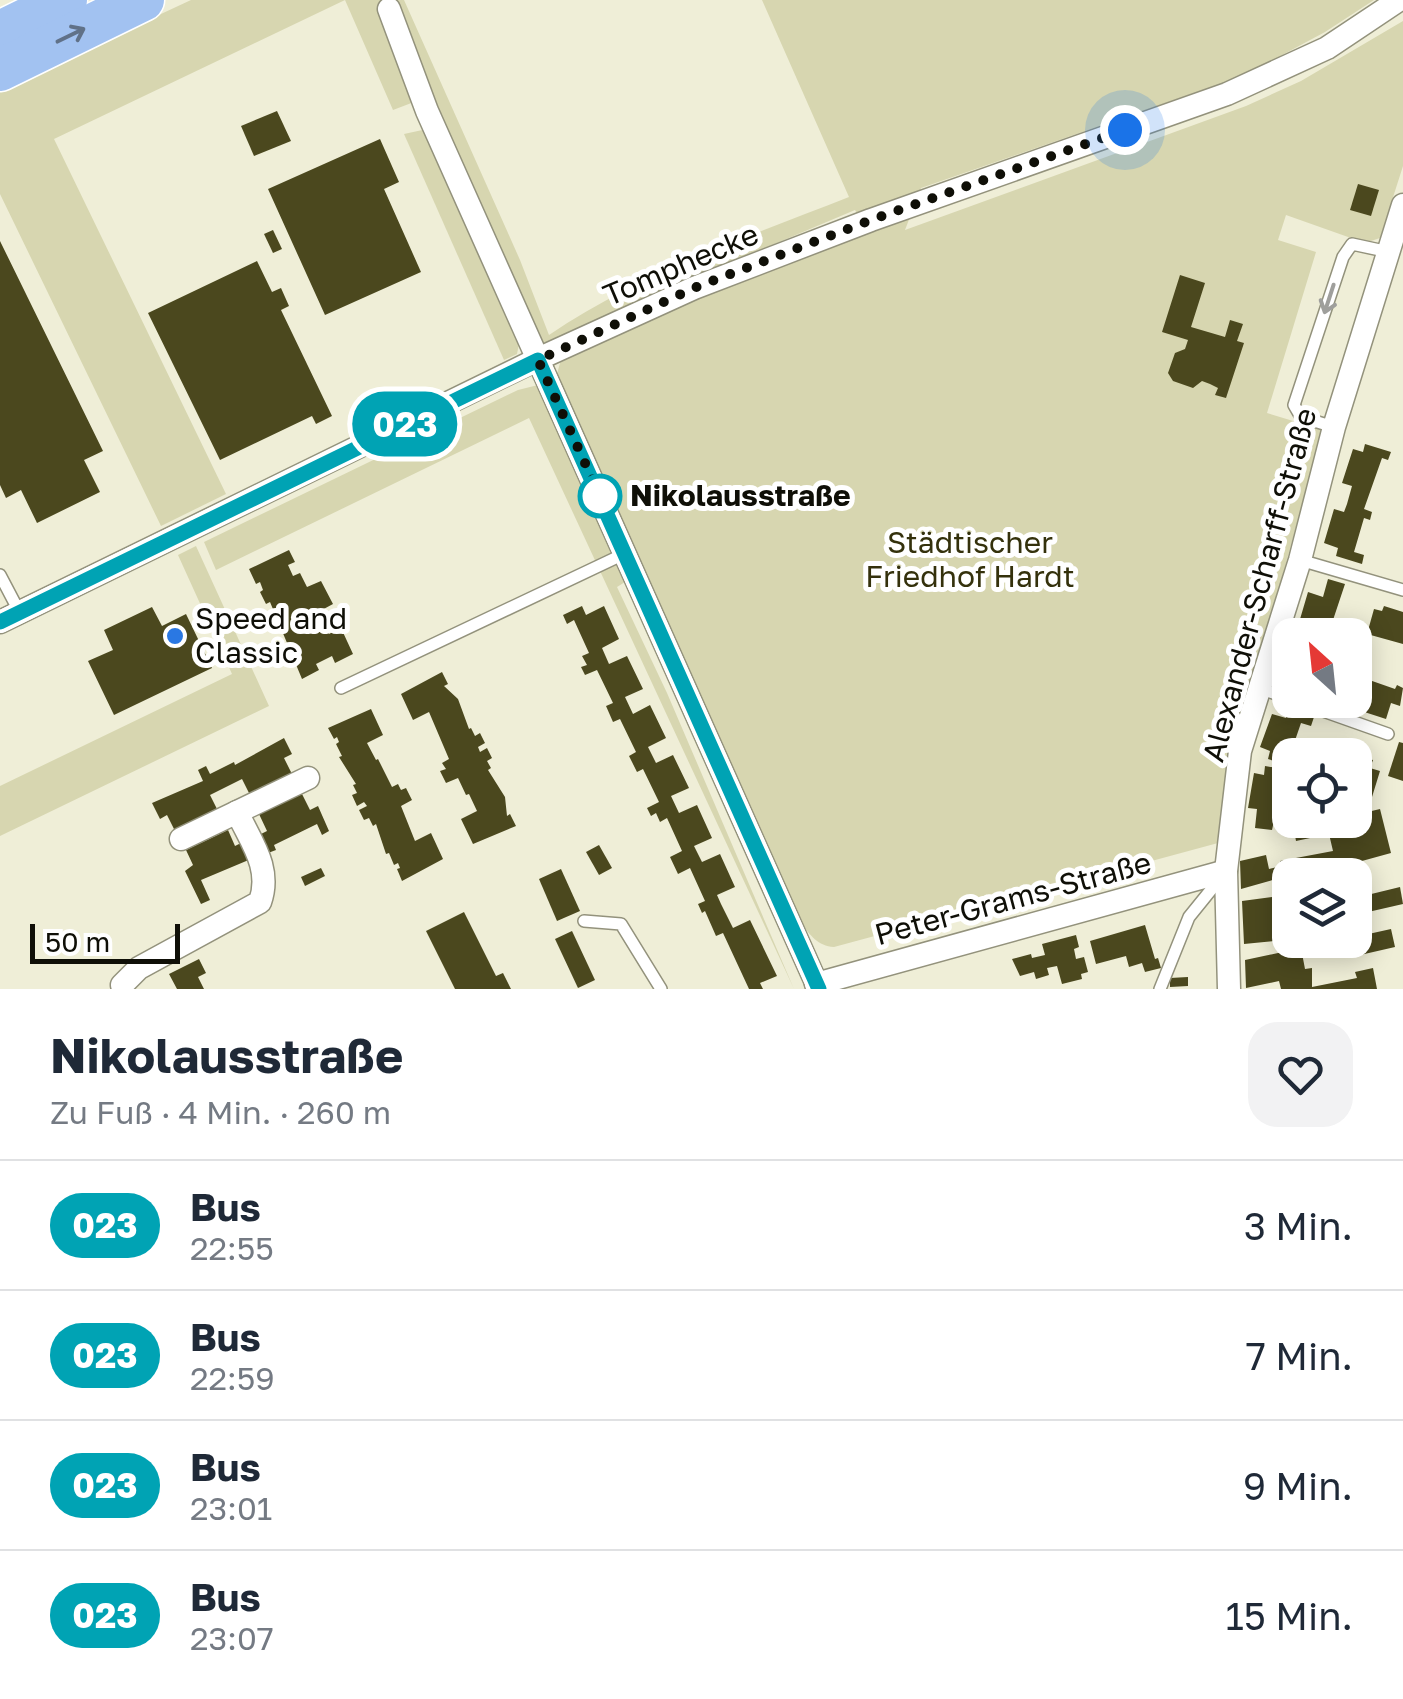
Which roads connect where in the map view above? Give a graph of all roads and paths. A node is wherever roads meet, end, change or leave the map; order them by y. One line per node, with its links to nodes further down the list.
1 (30, 0): 6 (highway)
2 (66, 0): 7 (highway)
3 (143, 0): 8 (highway, one-way to 3)
4 (1399, 0): 11 (street, Tomphecke)
5 (388, 9): 11 (street)
6 (0, 14)
7 (0, 32)
8 (0, 70)
9 (1403, 206): 10 (street, Alexander-Scharff-Straße)
10 (1389, 252): 12 (street, Alexander-Scharff-Straße); 12 (lane, one-way to 12)
11 (538, 360): 13 (street); 17 (street, Tomphecke)
12 (1334, 427): 14 (street, Alexander-Scharff-Straße)
13 (626, 553): 18 (lane); 28 (street)
14 (1300, 560): 16 (lane); 19 (street, Alexander-Scharff-Straße)
15 (0, 575): 17 (lane)
16 (1403, 590)
17 (10, 617)
18 (341, 688)
19 (1262, 689): 20 (lane); 26 (street, Alexander-Scharff-Straße)
20 (1272, 693)
21 (1342, 718): 22 (lane)
22 (1388, 734)
23 (308, 778): 24 (street)
24 (237, 812): 25 (street); 29 (street)
25 (182, 839)
26 (1226, 871): 28 (street, Peter-Grams-Straße); 31 (lane); 32 (street, Alexander-Scharff-Straße)
27 (584, 922): 30 (lane)
28 (812, 987)
29 (117, 988)
30 (661, 989)
31 (1160, 989)
32 (1229, 989)

